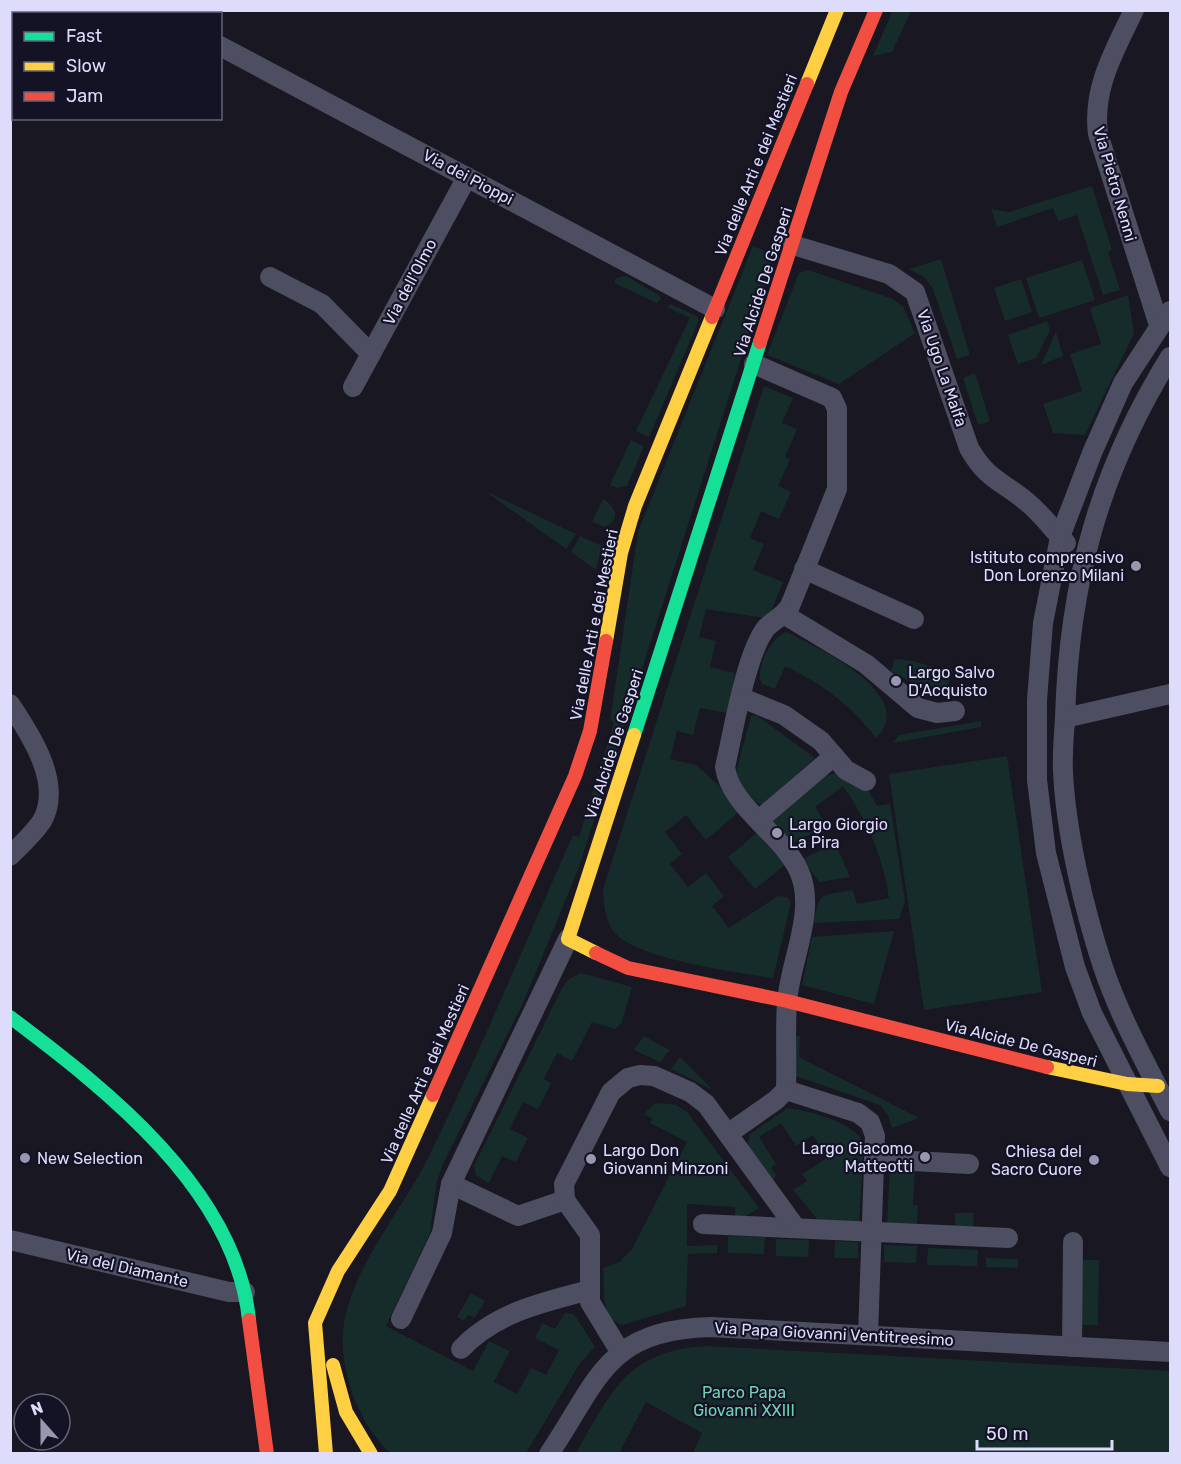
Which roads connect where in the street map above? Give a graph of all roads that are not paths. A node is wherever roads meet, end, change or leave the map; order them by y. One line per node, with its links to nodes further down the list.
1 (837, 10): 8 (street, Via delle Arti e dei Mestieri)
2 (876, 10): 6 (street, Via Alcide De Gasperi)
3 (1134, 10): 9 (street, Via Pietro Nenni)
4 (222, 47): 5 (street, Via dei Pioppi)
5 (467, 177): 8 (street, Via dei Pioppi); 10 (street, Via dell'Olmo)
6 (793, 245): 12 (street, Via Alcide De Gasperi); 14 (street, Via Ugo La Malfa)
7 (270, 277): 10 (street)
8 (715, 309): 43 (street, Via delle Arti e dei Mestieri)
9 (1165, 318): 14 (street)
10 (371, 354): 13 (street, Via dell'Olmo)
11 (1170, 357): 14 (street)
12 (754, 364): 15 (street); 27 (street, Via Alcide De Gasperi)
13 (353, 387)
14 (1068, 548): 22 (street); 30 (street)
15 (804, 569): 16 (street); 17 (street)
16 (785, 615): 19 (street); 21 (street)
17 (914, 619)
18 (1170, 694): 22 (street)
19 (742, 698): 23 (street); 25 (street)
20 (10, 704): 26 (street)
21 (955, 711)
22 (1065, 718): 31 (street)
23 (834, 756): 24 (street); 25 (street)
24 (866, 781)
25 (759, 820): 28 (street)
26 (10, 856)
27 (568, 939): 28 (street, Via Alcide De Gasperi); 38 (street)
28 (787, 1001): 30 (street, Via Alcide De Gasperi); 32 (street)
29 (10, 1017): 48 (street)
30 (1127, 1084): 31 (street, Via Alcide De Gasperi); 37 (street)
31 (1158, 1086): 33 (street)
32 (786, 1090): 34 (street); 35 (street)
33 (1170, 1111)
34 (729, 1133): 39 (street); 41 (street)
35 (874, 1159): 36 (street); 42 (street)
36 (969, 1164)
37 (1170, 1167)
38 (451, 1184): 39 (street); 49 (street)
39 (565, 1200): 47 (street)
40 (703, 1224): 41 (street)
41 (796, 1228): 42 (street)
42 (872, 1232): 44 (street); 51 (street)
43 (363, 1236): 50 (street); 61 (street)
44 (1008, 1238)
45 (10, 1240): 48 (street, Via del Diamante)
46 (1072, 1242): 52 (street)
47 (590, 1290): 54 (street); 56 (street)
48 (245, 1292): 57 (street)
49 (401, 1319)
50 (333, 1320)
51 (868, 1335): 52 (street, Via Papa Giovanni Ventitreesimo); 56 (street, Via Papa Giovanni Ventitreesimo)
52 (1072, 1347): 55 (street, Via Papa Giovanni Ventitreesimo)
53 (332, 1349): 62 (street)
54 (461, 1349)
55 (1170, 1352)
56 (621, 1353): 59 (street, Via Papa Giovanni Ventitreesimo)
57 (260, 1407): 58 (street); 60 (street)
58 (282, 1451)
59 (551, 1452)
60 (267, 1454)
61 (326, 1454)
62 (371, 1454)

